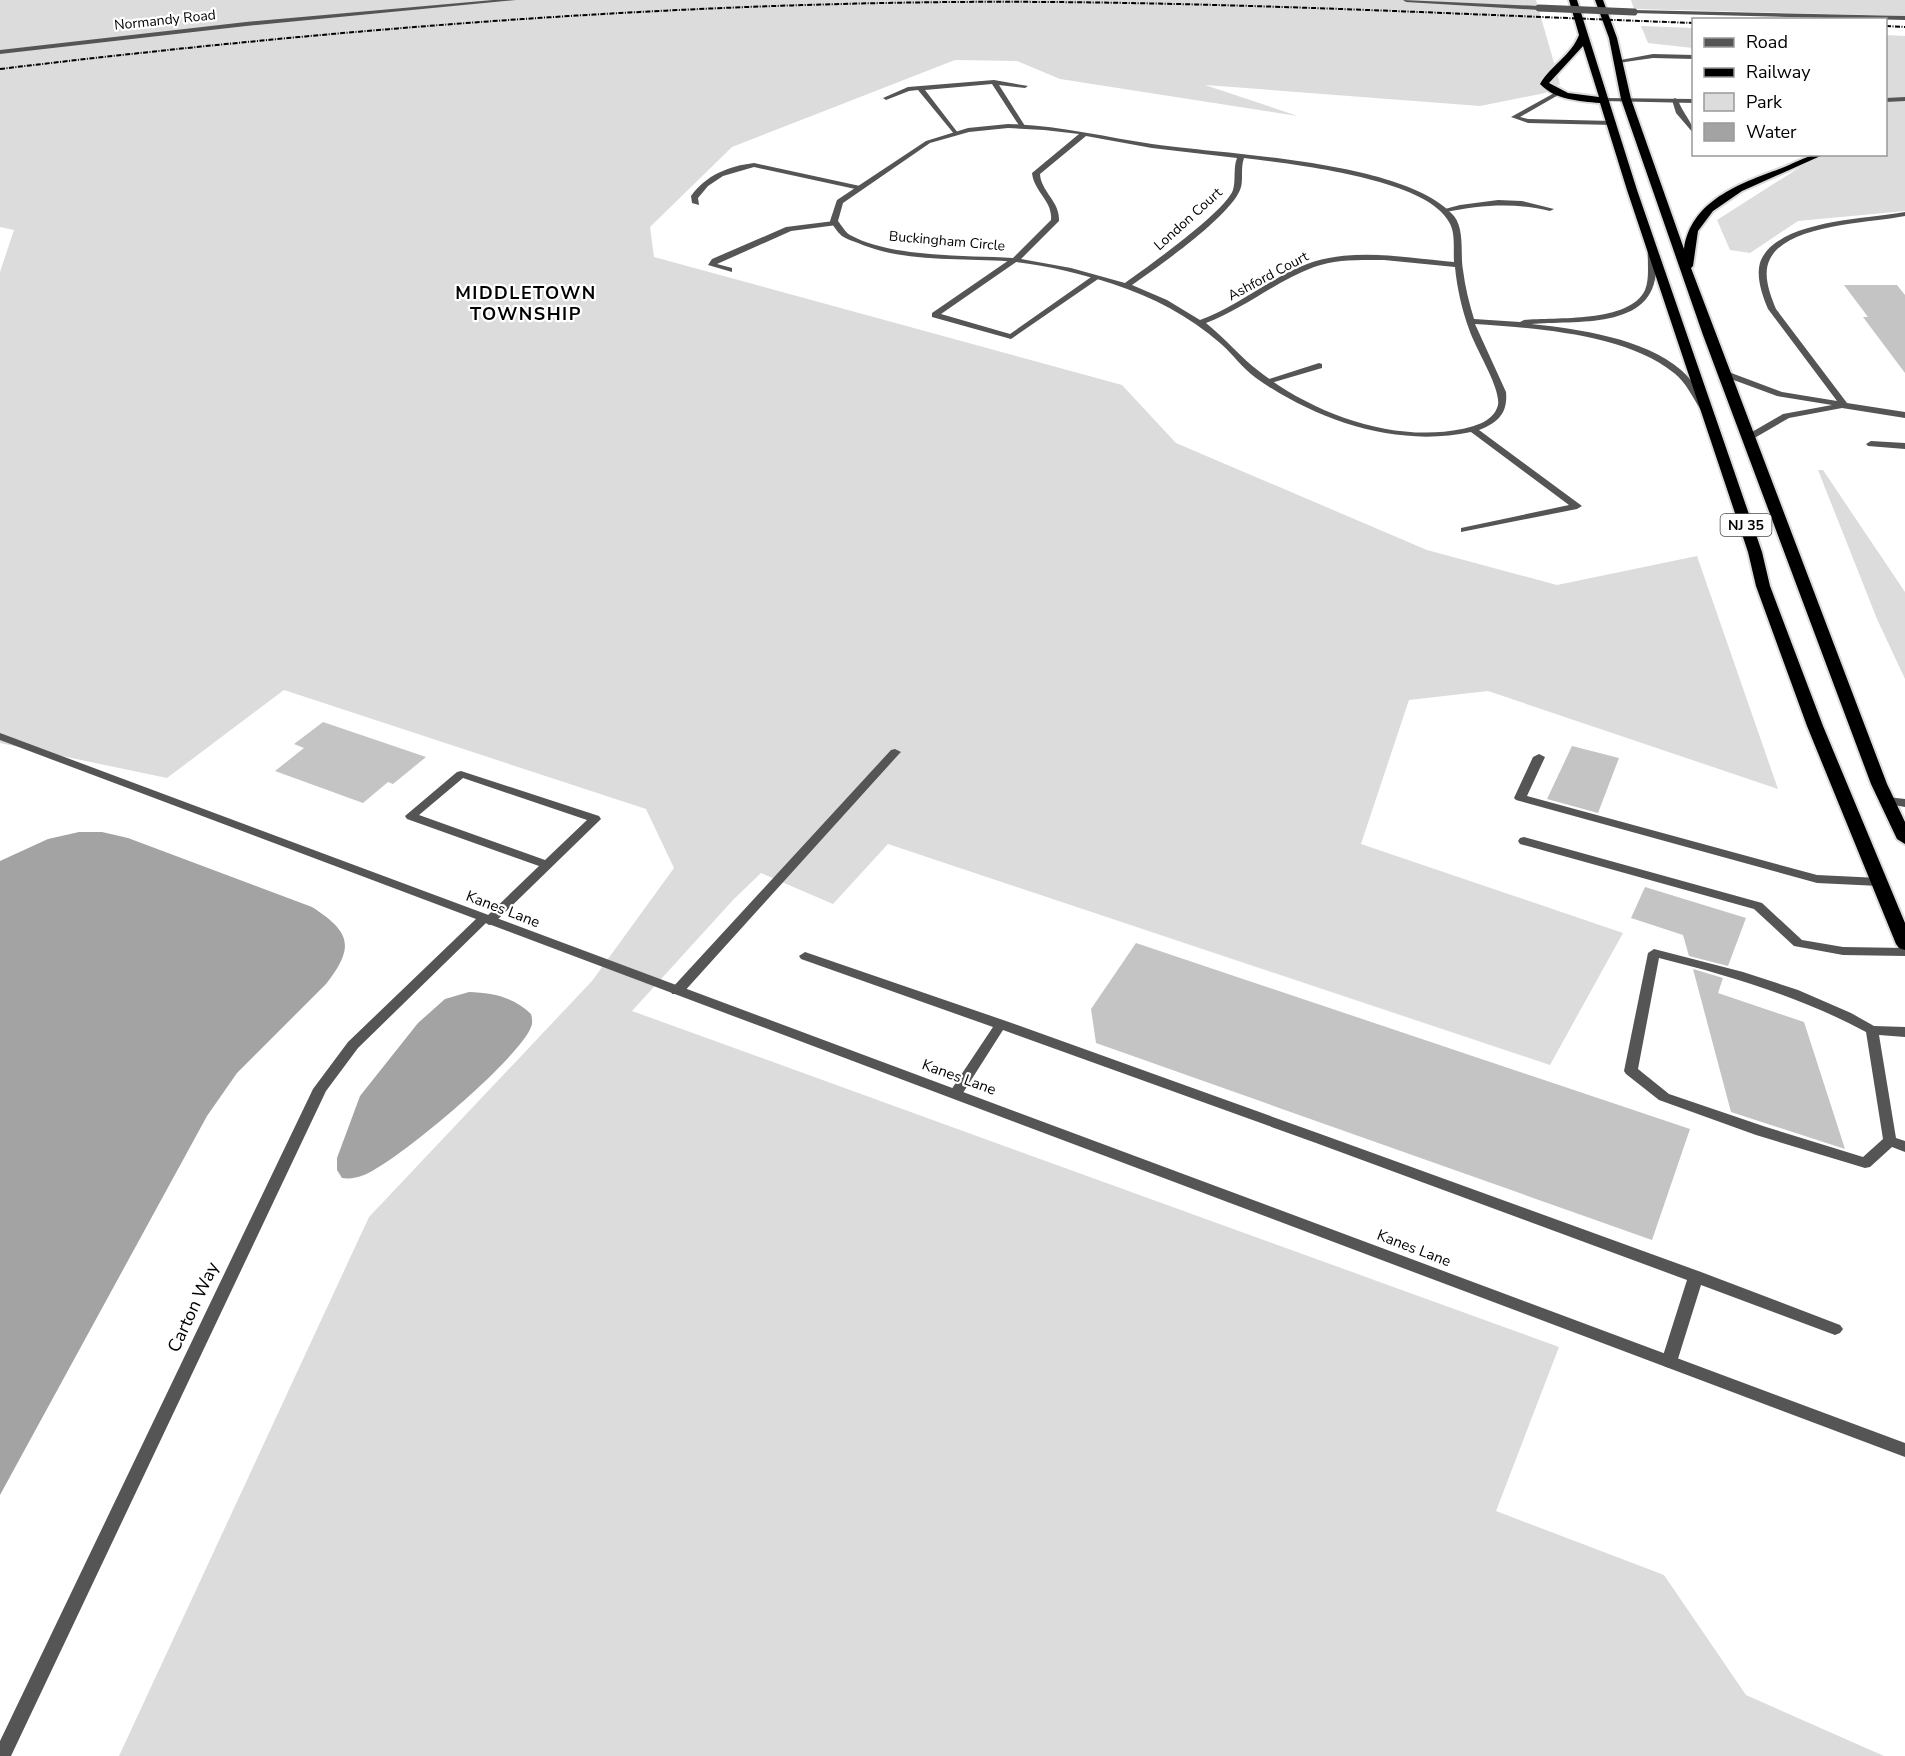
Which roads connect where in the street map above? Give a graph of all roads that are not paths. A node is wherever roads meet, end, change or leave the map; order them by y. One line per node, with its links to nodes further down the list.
1 (513, 0): 7 (street, Normandy Road)
2 (1406, 0): 5 (street, bridge)
3 (1573, 0): 6 (highway, NJ 35)
4 (1599, 0): 9 (highway, NJ 35)
5 (1905, 18)
6 (1584, 34): 13 (highway); 17 (highway, NJ 35)
7 (0, 52)
8 (1692, 57): 9 (street)
9 (1618, 61): 15 (highway, NJ 35)
10 (994, 82): 11 (street); 12 (street); 22 (street)
11 (1025, 86)
12 (920, 87): 14 (street); 24 (street)
13 (1558, 93): 17 (highway); 21 (street)
14 (886, 98)
15 (1626, 99): 17 (street); 18 (street); 38 (highway, NJ 35)
16 (1905, 99): 20 (street)
17 (1605, 100): 21 (highway, NJ 35)
18 (1675, 100): 19 (street); 23 (street)
19 (1692, 100)
20 (1887, 100)
21 (1613, 123): 34 (highway, NJ 35)
22 (1022, 126): 24 (street); 25 (street)
23 (1692, 129)
24 (955, 133): 28 (street)
25 (1085, 134): 26 (street); 35 (street)
26 (1241, 156): 31 (street); 40 (street, London Court)
27 (1816, 156): 38 (highway)
28 (860, 188): 29 (street); 33 (street)
29 (696, 203)
30 (1550, 209): 31 (street)
31 (1445, 210): 36 (street, Buckingham Circle)
32 (1905, 214): 47 (street)
33 (834, 224): 35 (street, Buckingham Circle); 37 (street)
34 (1652, 248): 43 (street); 48 (highway, NJ 35)
35 (1015, 260): 39 (street, Buckingham Circle); 39 (street)
36 (1458, 265): 41 (street, Buckingham Circle); 42 (street, Ashford Court)
37 (729, 270)
38 (1687, 270): 45 (highway, NJ 35)
39 (1097, 277): 40 (street, Buckingham Circle)
40 (1127, 285): 42 (street, Buckingham Circle)
41 (1470, 321): 43 (street); 50 (street, Buckingham Circle)
42 (1199, 323): 46 (street, Buckingham Circle)
43 (1514, 323): 48 (street)
44 (1319, 366): 46 (street)
45 (1724, 373): 47 (street); 51 (highway, NJ 35)
46 (1267, 381): 50 (street, Buckingham Circle)
47 (1845, 406): 49 (street); 51 (street)
48 (1707, 412): 63 (highway, NJ 35)
49 (1905, 415)
50 (1472, 429): 54 (street)
51 (1748, 438): 58 (highway, NJ 35)
52 (1871, 444): 53 (street)
53 (1905, 446)
54 (1464, 530)
55 (0, 736): 64 (street, Kanes Lane)
56 (895, 752): 68 (street)
57 (1539, 757): 63 (street)
58 (1887, 801): 59 (street); 60 (highway, NJ 35)
59 (1905, 803)
60 (1905, 839)
61 (1524, 841): 66 (street)
62 (547, 865): 62 (street, Carton Way); 64 (street, Carton Way)
63 (1879, 882): 65 (highway, NJ 35)
64 (486, 920): 68 (street, Kanes Lane); 79 (street, Carton Way)
65 (1905, 944)
66 (1905, 952)
67 (805, 956): 69 (street)
68 (677, 991): 72 (street, Kanes Lane)
69 (1000, 1024): 72 (street); 75 (street)
70 (1872, 1030): 71 (street); 73 (street); 73 (street)
71 (1905, 1032)
72 (956, 1093): 77 (street, Kanes Lane)
73 (1890, 1141): 74 (street)
74 (1905, 1147)
75 (1696, 1276): 76 (street); 77 (street)
76 (1835, 1329)
77 (1669, 1362): 78 (street, Kanes Lane)
78 (1905, 1450)
79 (2, 1756)

